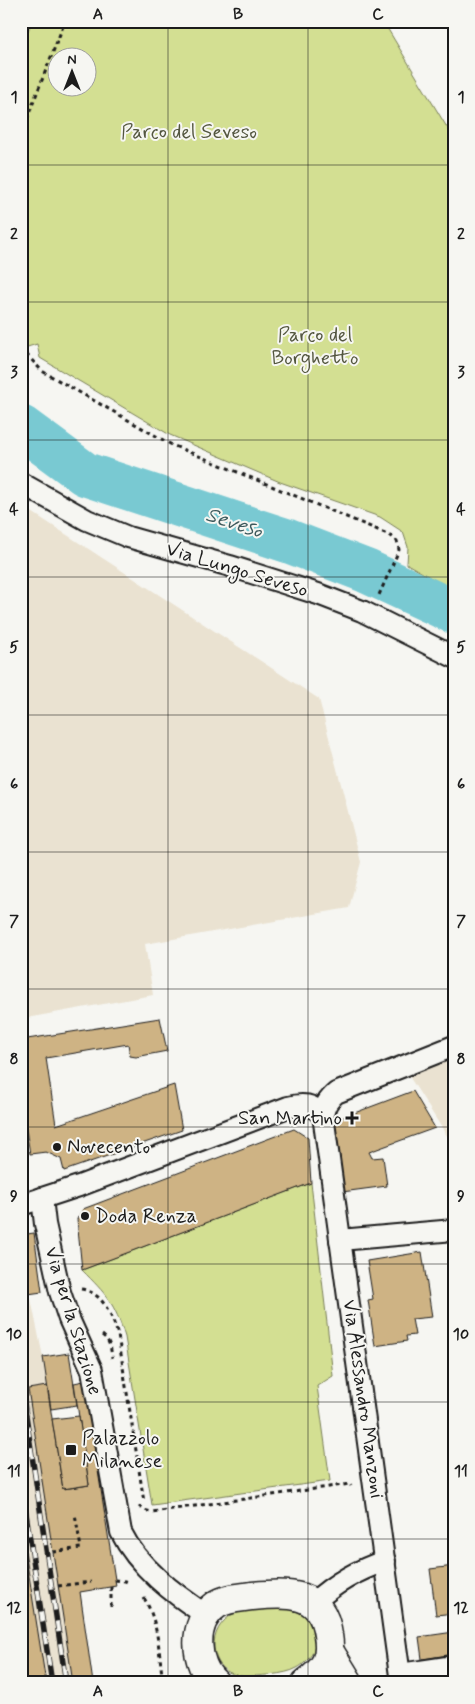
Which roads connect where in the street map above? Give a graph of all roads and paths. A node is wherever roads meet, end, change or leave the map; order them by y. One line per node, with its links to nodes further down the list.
1 (65, 21): 2 (path)
2 (21, 134)
3 (21, 339): 5 (path)
4 (21, 483): 6 (street, Via Lungo Seveso)
5 (377, 600)
6 (454, 657)
7 (454, 1046): 8 (street)
8 (323, 1115): 9 (street); 12 (street, Via Alessandro Manzoni)
9 (42, 1198): 10 (street); 13 (street, Via per la Stazione)
10 (21, 1205)
11 (454, 1230): 12 (street)
12 (340, 1240): 23 (street, Via Alessandro Manzoni)
13 (60, 1292): 17 (path); 32 (street, Via per la Stazione)
14 (94, 1333): 15 (path)
15 (114, 1364)
16 (351, 1489): 18 (path)
17 (144, 1502)
18 (139, 1506)
19 (76, 1514): 20 (path)
20 (53, 1552)
21 (21, 1558): 22 (path)
22 (26, 1558)
23 (385, 1561): 30 (street); 36 (street, Via Alessandro Manzoni)
24 (115, 1580): 26 (path)
25 (91, 1582): 27 (path)
26 (131, 1584)
27 (58, 1586)
28 (111, 1587): 31 (path)
29 (140, 1593): 37 (path)
30 (313, 1603): 32 (street); 33 (street)
31 (111, 1607)
32 (206, 1616): 35 (street)
33 (330, 1652): 38 (street); 39 (street)
34 (454, 1666): 36 (street)
35 (207, 1678)
36 (401, 1678)
37 (163, 1683)
38 (306, 1683)
39 (349, 1683)

